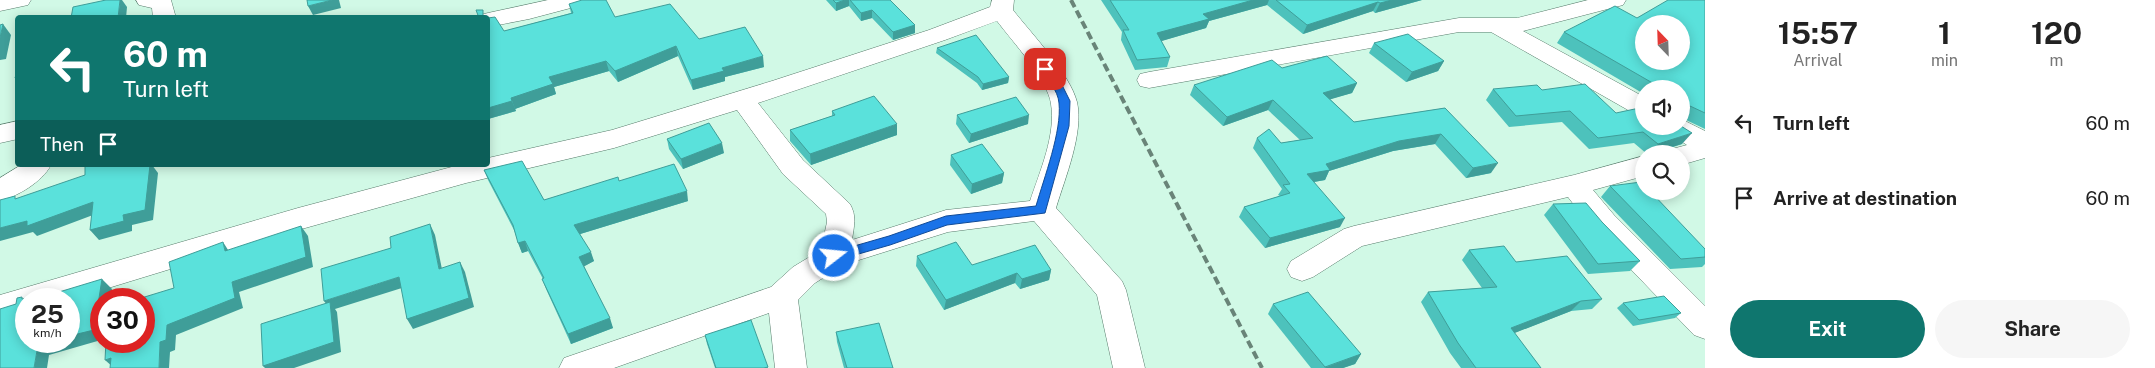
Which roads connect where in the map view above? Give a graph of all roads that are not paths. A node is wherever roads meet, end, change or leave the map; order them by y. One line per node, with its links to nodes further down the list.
1 (20, 0): 5 (street)
2 (147, 0): 7 (street)
3 (574, 0): 8 (street)
4 (1615, 0): 9 (street)
5 (0, 4)
6 (1002, 5): 11 (street); 23 (street)
7 (164, 15)
8 (490, 20)
9 (1511, 30): 10 (street); 12 (street)
10 (1149, 80)
11 (742, 99): 24 (street); 26 (street)
12 (1635, 103)
13 (15, 131): 14 (street)
14 (0, 134)
15 (1690, 134): 16 (street)
16 (1705, 143)
17 (1705, 150): 18 (street)
18 (1690, 154)
19 (36, 167): 22 (street)
20 (1635, 168): 21 (street)
21 (1574, 185): 25 (street); 30 (street)
22 (0, 191)
23 (1041, 210): 24 (street); 33 (street)
24 (834, 256): 27 (street)
25 (1302, 269)
26 (67, 288)
27 (782, 296): 31 (street); 32 (street)
28 (15, 303): 29 (street)
29 (0, 308)
30 (1705, 326)
31 (575, 368)
32 (791, 368)
33 (1129, 368)

